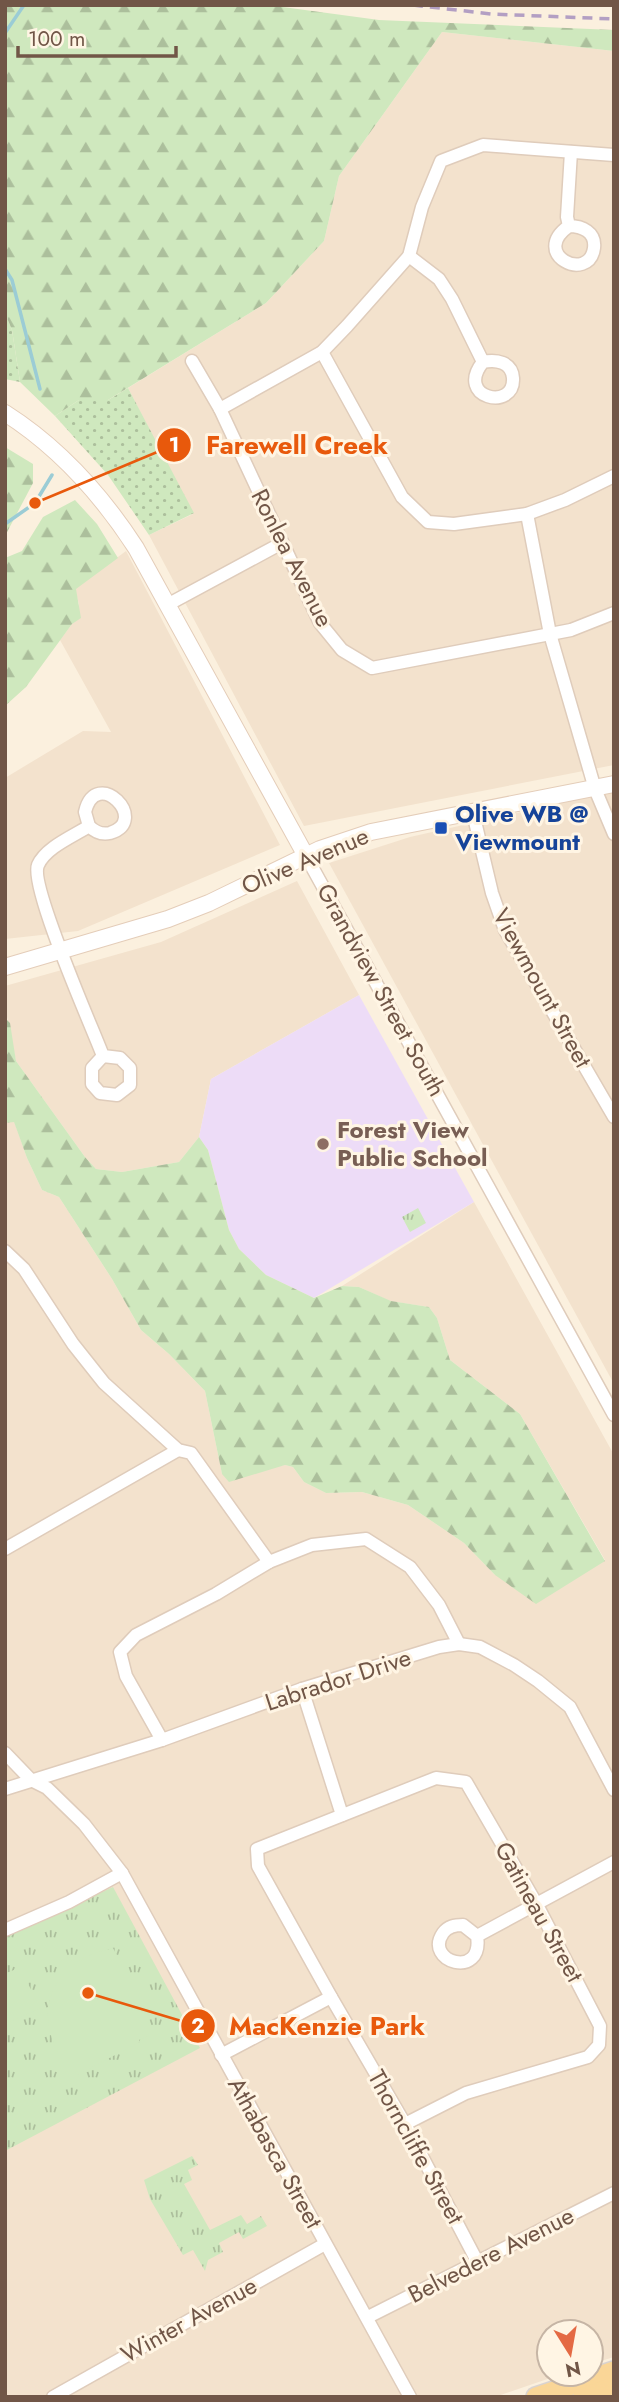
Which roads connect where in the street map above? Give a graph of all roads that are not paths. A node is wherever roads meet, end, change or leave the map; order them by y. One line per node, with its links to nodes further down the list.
1 (571, 152): 2 (street); 3 (street); 4 (street)
2 (614, 155)
3 (569, 226)
4 (409, 256): 5 (street); 7 (street)
5 (322, 352): 8 (street); 11 (street)
6 (192, 361): 8 (street, Ronlea Avenue)
7 (483, 362)
8 (220, 410): 12 (street, Ronlea Avenue)
9 (5, 413): 13 (main road, Grandview Street South)
10 (614, 476): 11 (street)
11 (527, 514): 15 (street)
12 (282, 543): 13 (street); 15 (street, Ronlea Avenue)
13 (167, 605): 21 (main road, Grandview Street South)
14 (614, 614): 15 (street, Ronlea Avenue)
15 (550, 634): 17 (street)
16 (614, 784): 17 (main road, Olive Avenue)
17 (595, 789): 18 (main road, Olive Avenue); 20 (street)
18 (473, 813): 21 (main road, Olive Avenue); 25 (street, Viewmount Street)
19 (89, 826): 22 (street)
20 (614, 834)
21 (306, 856): 22 (main road, Olive Avenue); 27 (street, Grandview Street South)
22 (62, 951): 23 (main road, Olive Avenue); 24 (street)
23 (5, 967)
24 (103, 1056)
25 (614, 1117)
26 (5, 1251): 28 (street)
27 (614, 1415)
28 (178, 1450): 29 (street); 30 (street)
29 (5, 1549)
30 (269, 1562): 31 (street); 33 (street)
31 (459, 1644): 32 (street, Labrador Drive); 37 (street, Labrador Drive)
32 (302, 1689): 33 (street, Labrador Drive); 38 (street)
33 (162, 1741): 35 (street, Labrador Drive)
34 (5, 1753): 35 (street, Athabasca Street)
35 (30, 1780): 36 (street, Labrador Drive); 40 (street, Athabasca Street)
36 (5, 1788)
37 (614, 1790)
38 (342, 1815): 41 (street, Gatineau Street); 44 (street, Thorncliffe Street)
39 (614, 1862): 41 (street)
40 (122, 1873): 42 (street); 45 (street, Athabasca Street)
41 (536, 1903): 43 (street); 46 (street, Gatineau Street)
42 (5, 1930)
43 (477, 1936)
44 (331, 1997): 45 (street); 46 (street, Thorncliffe Street)
45 (221, 2055): 48 (street, Athabasca Street)
46 (405, 2124): 49 (street, Thorncliffe Street)
47 (614, 2193): 49 (street, Belvedere Avenue)
48 (325, 2244): 50 (street, Athabasca Street); 53 (street, Winter Avenue)
49 (477, 2261): 50 (street, Belvedere Avenue)
50 (368, 2317): 54 (street, Athabasca Street)
51 (614, 2371): 55 (main road)
52 (614, 2387): 56 (main road)
53 (53, 2397)
54 (410, 2397)
55 (536, 2397)
56 (583, 2397)

